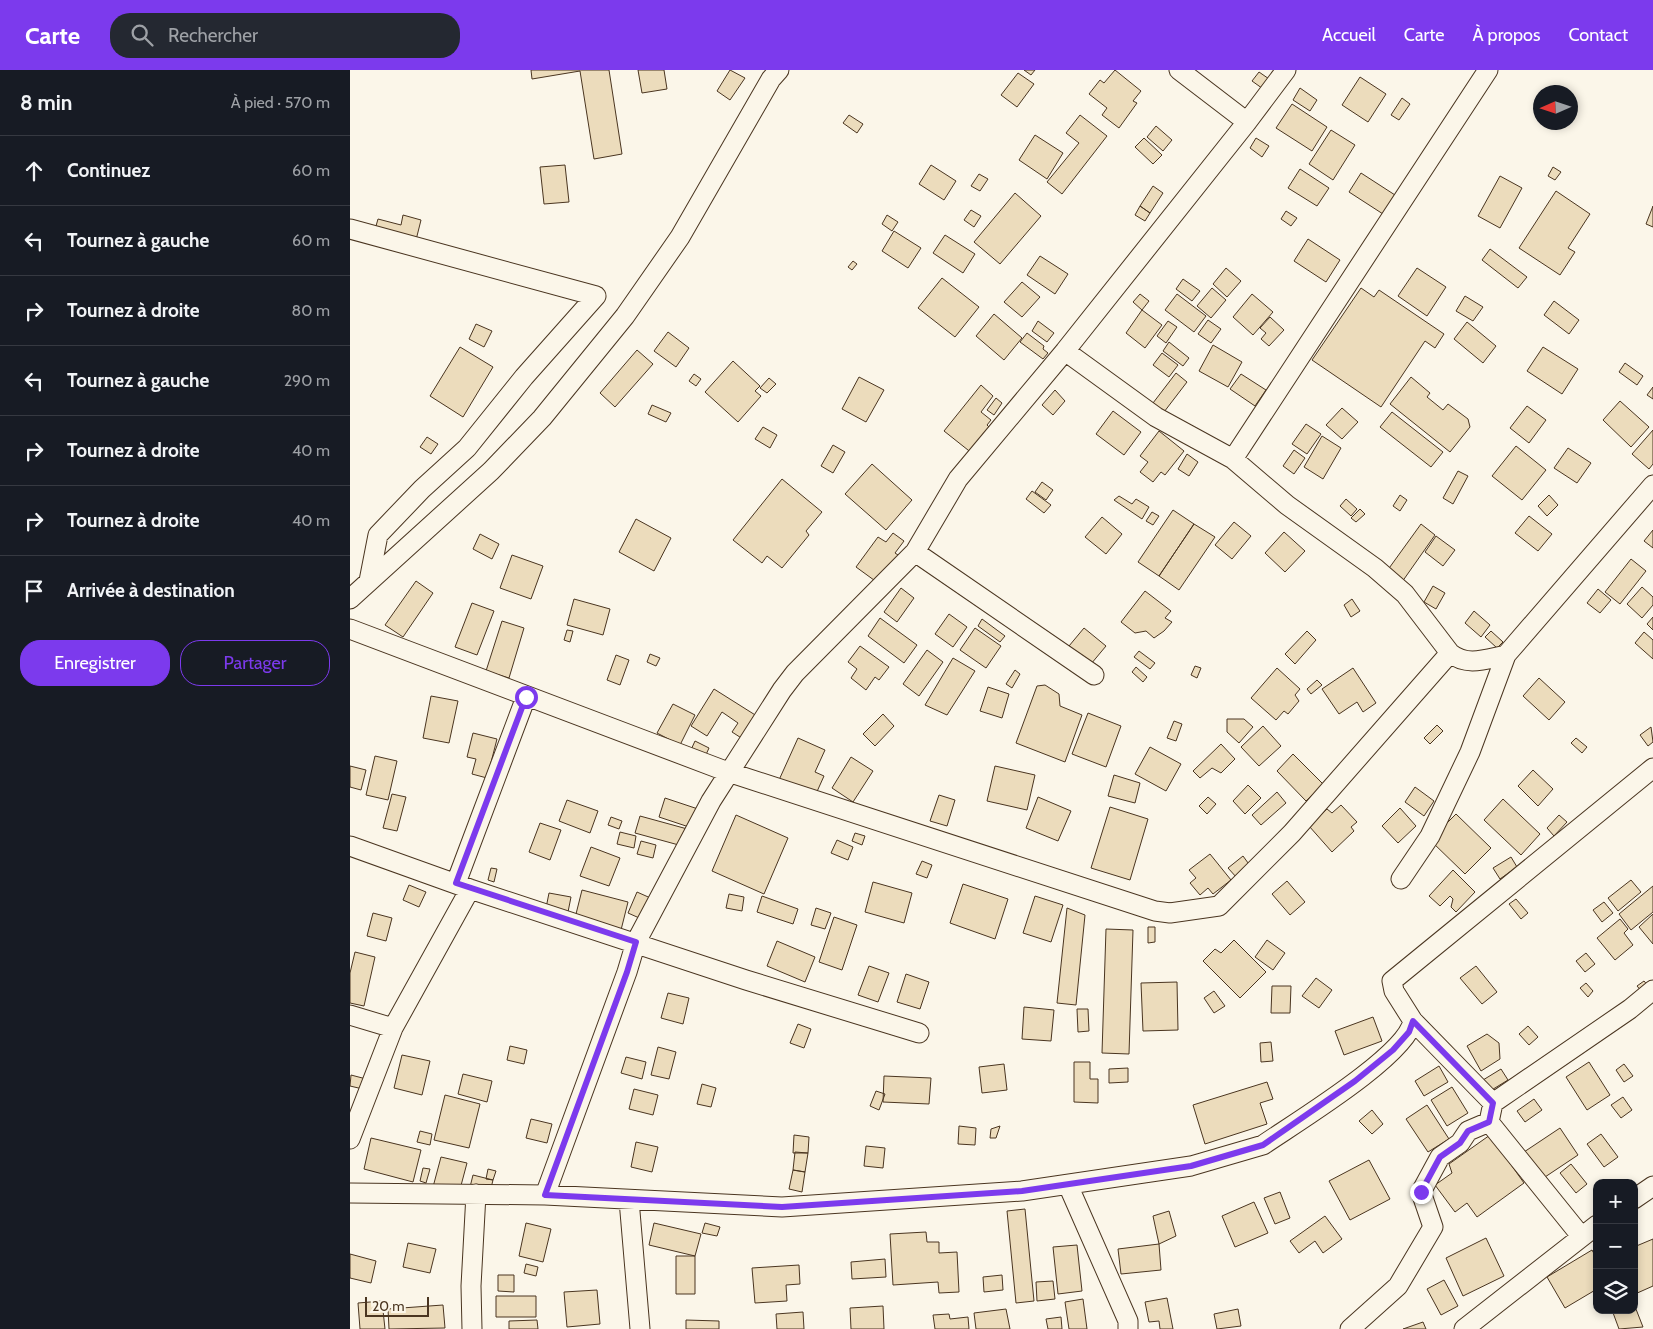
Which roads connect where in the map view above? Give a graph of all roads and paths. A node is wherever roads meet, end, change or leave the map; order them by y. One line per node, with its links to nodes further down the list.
1 (779, 70): 11 (street)
2 (1179, 70): 5 (street)
3 (1286, 70): 5 (street)
4 (1488, 70): 8 (street)
5 (1247, 122): 7 (street)
6 (350, 229): 11 (street)
7 (1065, 351): 8 (street); 10 (street)
8 (1233, 459): 14 (street)
9 (1653, 485): 15 (street)
10 (915, 552): 16 (street); 19 (street)
11 (369, 581): 12 (street)
12 (350, 599)
13 (350, 629): 17 (street)
14 (1450, 653): 15 (street); 19 (street)
15 (1506, 655): 21 (street)
16 (1094, 675)
17 (526, 697): 19 (street); 22 (street)
18 (1653, 768): 26 (street)
19 (728, 772): 23 (street)
20 (350, 846): 22 (street)
21 (1401, 879)
22 (463, 886): 23 (street); 27 (street)
23 (636, 942): 28 (street); 36 (street)
24 (1653, 990): 29 (street)
25 (350, 1015): 27 (street)
26 (1413, 1021): 29 (street); 32 (street)
27 (393, 1028): 31 (street)
28 (919, 1033)
29 (1493, 1103): 30 (street)
30 (1489, 1122): 40 (street); 44 (street)
31 (350, 1139)
32 (1068, 1185): 38 (street); 43 (street)
33 (1653, 1186): 37 (street)
34 (350, 1193): 35 (street)
35 (476, 1194): 36 (street); 41 (street)
36 (545, 1195): 38 (street)
37 (1638, 1196)
38 (629, 1200): 42 (street)
39 (1593, 1228): 40 (street)
40 (1581, 1236): 45 (street)
41 (472, 1329)
42 (640, 1329)
43 (1128, 1329)
44 (1350, 1329)
45 (1464, 1329)

